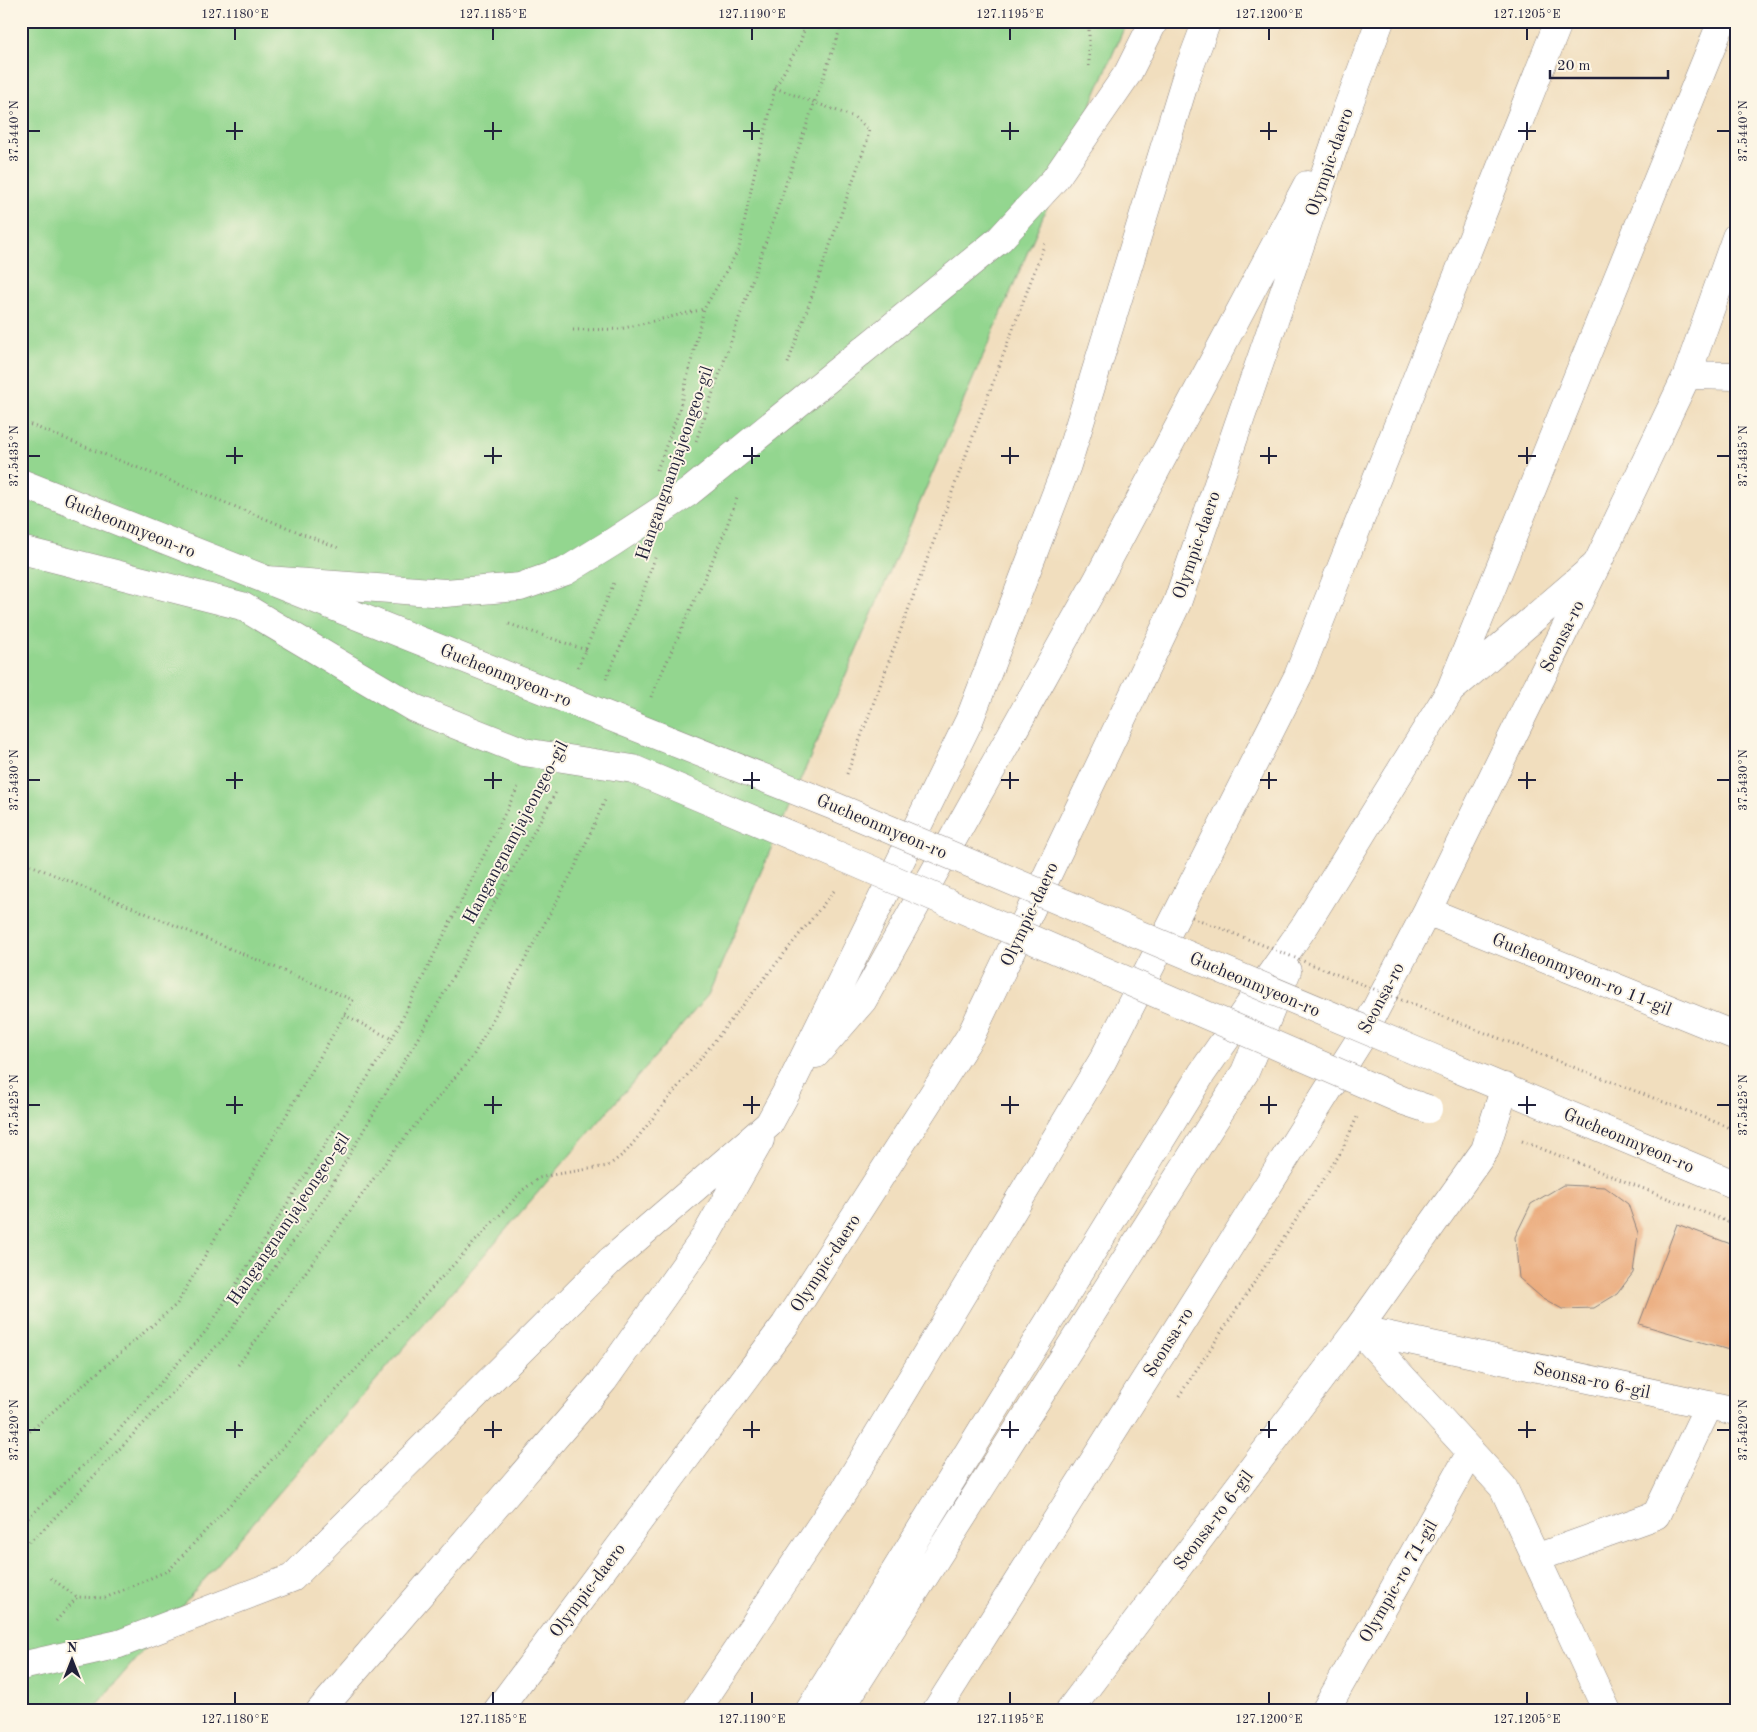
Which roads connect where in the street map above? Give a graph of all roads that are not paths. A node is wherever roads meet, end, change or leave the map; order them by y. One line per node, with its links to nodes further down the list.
1 (1154, 21): 13 (main road, bridge)
2 (1208, 21): 18 (main road)
3 (1380, 21): 6 (main road, Olympic-daero)
4 (1559, 21): 31 (main road)
5 (1722, 21): 14 (main road)
6 (1347, 109): 18 (main road); 30 (main road, Olympic-daero)
7 (1736, 236): 8 (main road, Seonsa-ro)
8 (1687, 375): 9 (main road); 12 (main road, Seonsa-ro)
9 (1736, 376)
10 (21, 483): 13 (main road, Gucheonmyeon-ro)
11 (21, 550): 20 (main road, bridge)
12 (1597, 564): 14 (main road); 15 (main road, Seonsa-ro)
13 (267, 580): 19 (main road, Gucheonmyeon-ro, bridge)
14 (1450, 691): 16 (main road)
15 (1427, 911): 17 (main road, Gucheonmyeon-ro 11-gil); 34 (main road, Seonsa-ro)
16 (1306, 924): 32 (main road); 33 (main road)
17 (1736, 1036)
18 (792, 1080): 21 (main road)
19 (1505, 1087): 22 (main road, Gucheonmyeon-ro); 23 (main road, Seonsa-ro 6-gil)
20 (1428, 1110)
21 (769, 1124): 28 (main road, bridge); 29 (main road)
22 (1736, 1185)
23 (1358, 1329): 24 (main road, Seonsa-ro 6-gil); 26 (main road); 35 (main road, Seonsa-ro 6-gil)
24 (1709, 1405): 25 (main road, Seonsa-ro 6-gil); 27 (main road)
25 (1736, 1411)
26 (1471, 1452): 27 (main road); 36 (main road, Olympic-ro 71-gil)
27 (1536, 1558): 37 (main road)
28 (21, 1666)
29 (320, 1711)
30 (498, 1711)
31 (696, 1711)
32 (809, 1711)
33 (840, 1711)
34 (936, 1711)
35 (1069, 1711)
36 (1325, 1711)
37 (1607, 1711)

